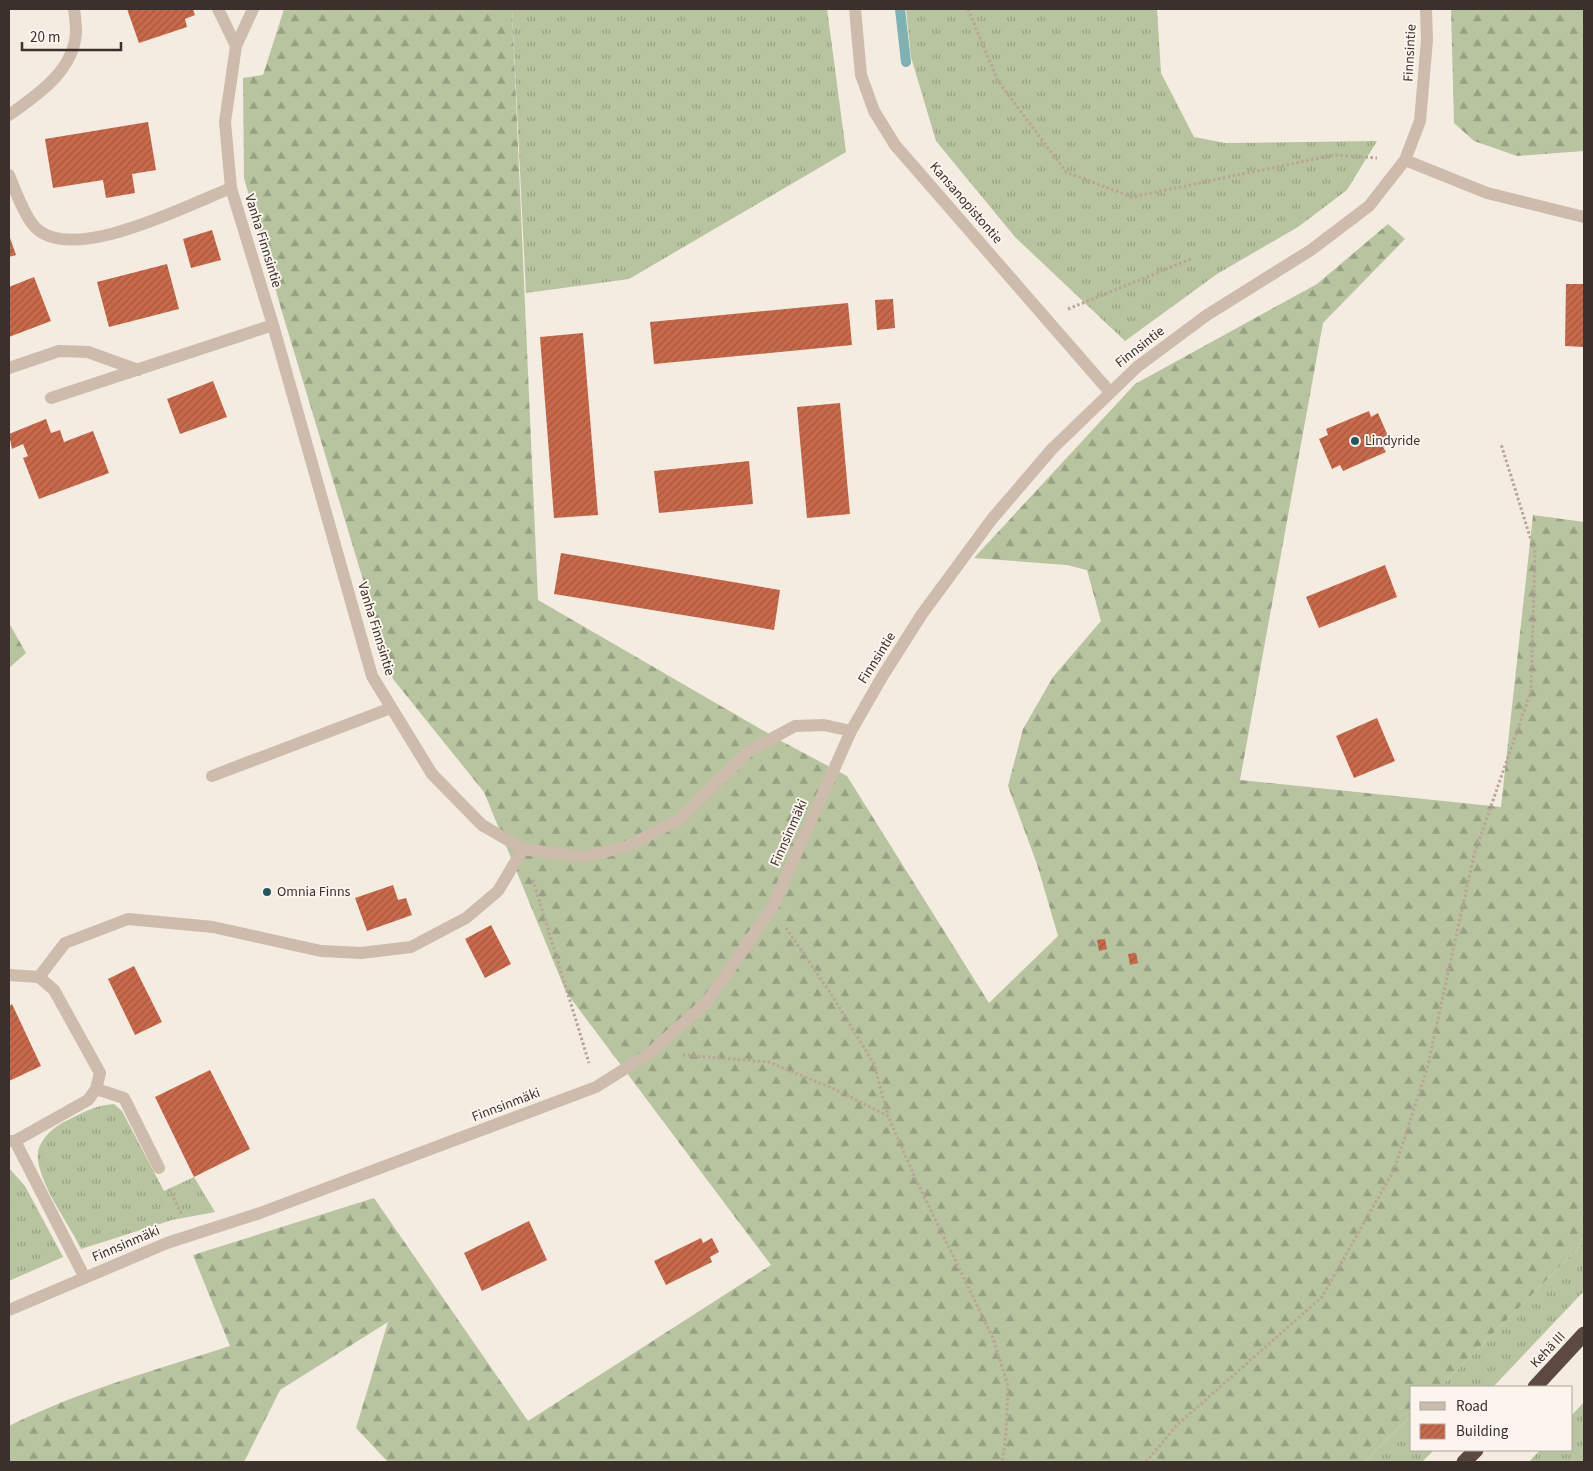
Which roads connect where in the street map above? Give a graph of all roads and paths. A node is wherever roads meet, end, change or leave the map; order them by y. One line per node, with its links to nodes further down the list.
1 (74, 9): 8 (street)
2 (218, 9): 7 (street)
3 (252, 9): 7 (street, Vanha Finnsintie)
4 (855, 9): 14 (street, Kansanopistontie)
5 (968, 9): 9 (path)
6 (1426, 9): 9 (street, Finnsintie)
7 (236, 46): 11 (street, Vanha Finnsintie)
8 (9, 115)
9 (1405, 160): 12 (street); 18 (street, Finnsintie)
10 (9, 175): 11 (street)
11 (231, 188): 15 (street, Vanha Finnsintie)
12 (1584, 217)
13 (1191, 259): 14 (path)
14 (1046, 318): 18 (street, Kansanopistontie)
15 (272, 325): 17 (street); 21 (street, Vanha Finnsintie)
16 (9, 368): 17 (street)
17 (138, 370): 19 (street)
18 (1110, 391): 22 (street, Finnsintie)
19 (51, 398)
20 (1501, 444): 41 (path)
21 (391, 708): 23 (street); 24 (street, Vanha Finnsintie)
22 (851, 731): 24 (street, Vanha Finnsintie); 25 (street, Finnsinmäki)
23 (212, 776)
24 (523, 849): 27 (street); 29 (path)
25 (772, 908): 28 (street, Finnsinmäki); 31 (path)
26 (9, 975): 27 (street)
27 (39, 977): 30 (street)
28 (650, 1052): 29 (street, Finnsinmäki); 31 (path)
29 (596, 1087): 34 (street, Finnsinmäki)
30 (96, 1089): 32 (street); 33 (street)
31 (888, 1116): 40 (path)
32 (12, 1141): 35 (street)
33 (159, 1168): 34 (path)
34 (192, 1235): 35 (street, Finnsinmäki)
35 (85, 1278): 36 (street, Finnsinmäki)
36 (9, 1310)
37 (1584, 1334): 38 (highway, Kehä III)
38 (1536, 1386)
39 (1475, 1451): 42 (highway)
40 (1002, 1462)
41 (1146, 1462)
42 (1464, 1462)

